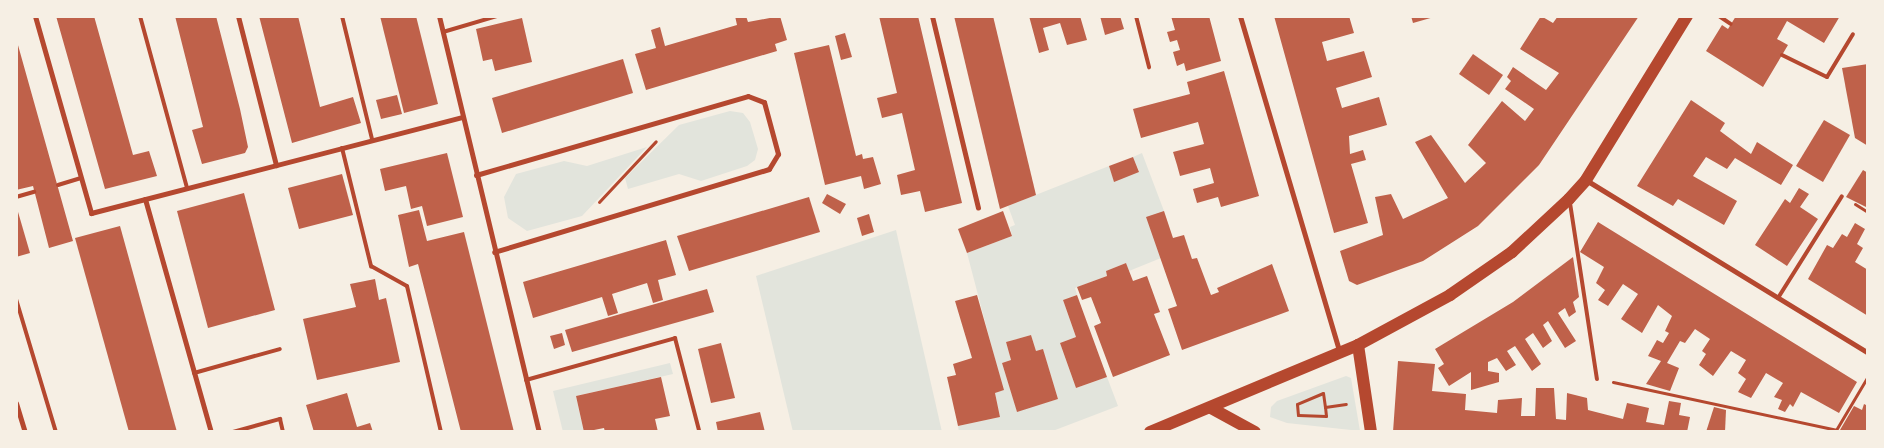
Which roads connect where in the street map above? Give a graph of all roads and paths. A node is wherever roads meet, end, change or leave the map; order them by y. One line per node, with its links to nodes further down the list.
1 (35, 16): 23 (street)
2 (140, 16): 26 (lane)
3 (238, 16): 21 (street)
4 (342, 16): 19 (lane)
5 (439, 16): 13 (street)
6 (497, 16): 13 (lane)
7 (932, 16): 32 (street)
8 (1136, 16): 16 (lane)
9 (1240, 16): 40 (street)
10 (1687, 16): 24 (main road)
11 (1719, 16): 12 (lane)
12 (1732, 24)
13 (443, 32): 18 (street)
14 (1854, 34): 15 (lane)
15 (1782, 55)
16 (1149, 67)
17 (680, 115): 22 (street); 33 (path); 33 (street)
18 (463, 117): 19 (street); 22 (street)
19 (372, 139): 20 (street)
20 (341, 147): 21 (street); 55 (lane)
21 (276, 165): 26 (street)
22 (476, 175): 34 (street)
23 (81, 178): 25 (lane); 30 (street)
24 (1586, 180): 31 (main road); 35 (street)
25 (58, 185)
26 (187, 188): 30 (street)
27 (34, 192): 29 (lane)
28 (1842, 196): 35 (lane)
29 (16, 197)
30 (145, 199): 41 (street)
31 (1570, 200): 37 (main road); 43 (lane)
32 (978, 208)
33 (575, 228): 34 (street)
34 (494, 252): 44 (street)
35 (1778, 298): 39 (street)
36 (16, 299): 51 (lane)
37 (1358, 345): 40 (main road); 59 (main road)
38 (280, 349): 41 (lane)
39 (1868, 353)
40 (1340, 354): 48 (main road)
41 (194, 373): 52 (street)
42 (1868, 376): 43 (path)
43 (1597, 379)
44 (526, 380): 49 (lane); 56 (street)
45 (16, 403): 50 (street)
46 (1352, 403): 47 (path)
47 (1325, 407): 47 (path)
48 (1211, 408): 57 (main road); 58 (main road)
49 (699, 430)
50 (25, 432)
51 (56, 432)
52 (210, 432)
53 (233, 432): 54 (lane)
54 (284, 432)
55 (441, 432)
56 (539, 432)
57 (1150, 432)
58 (1255, 432)
59 (1371, 432)

